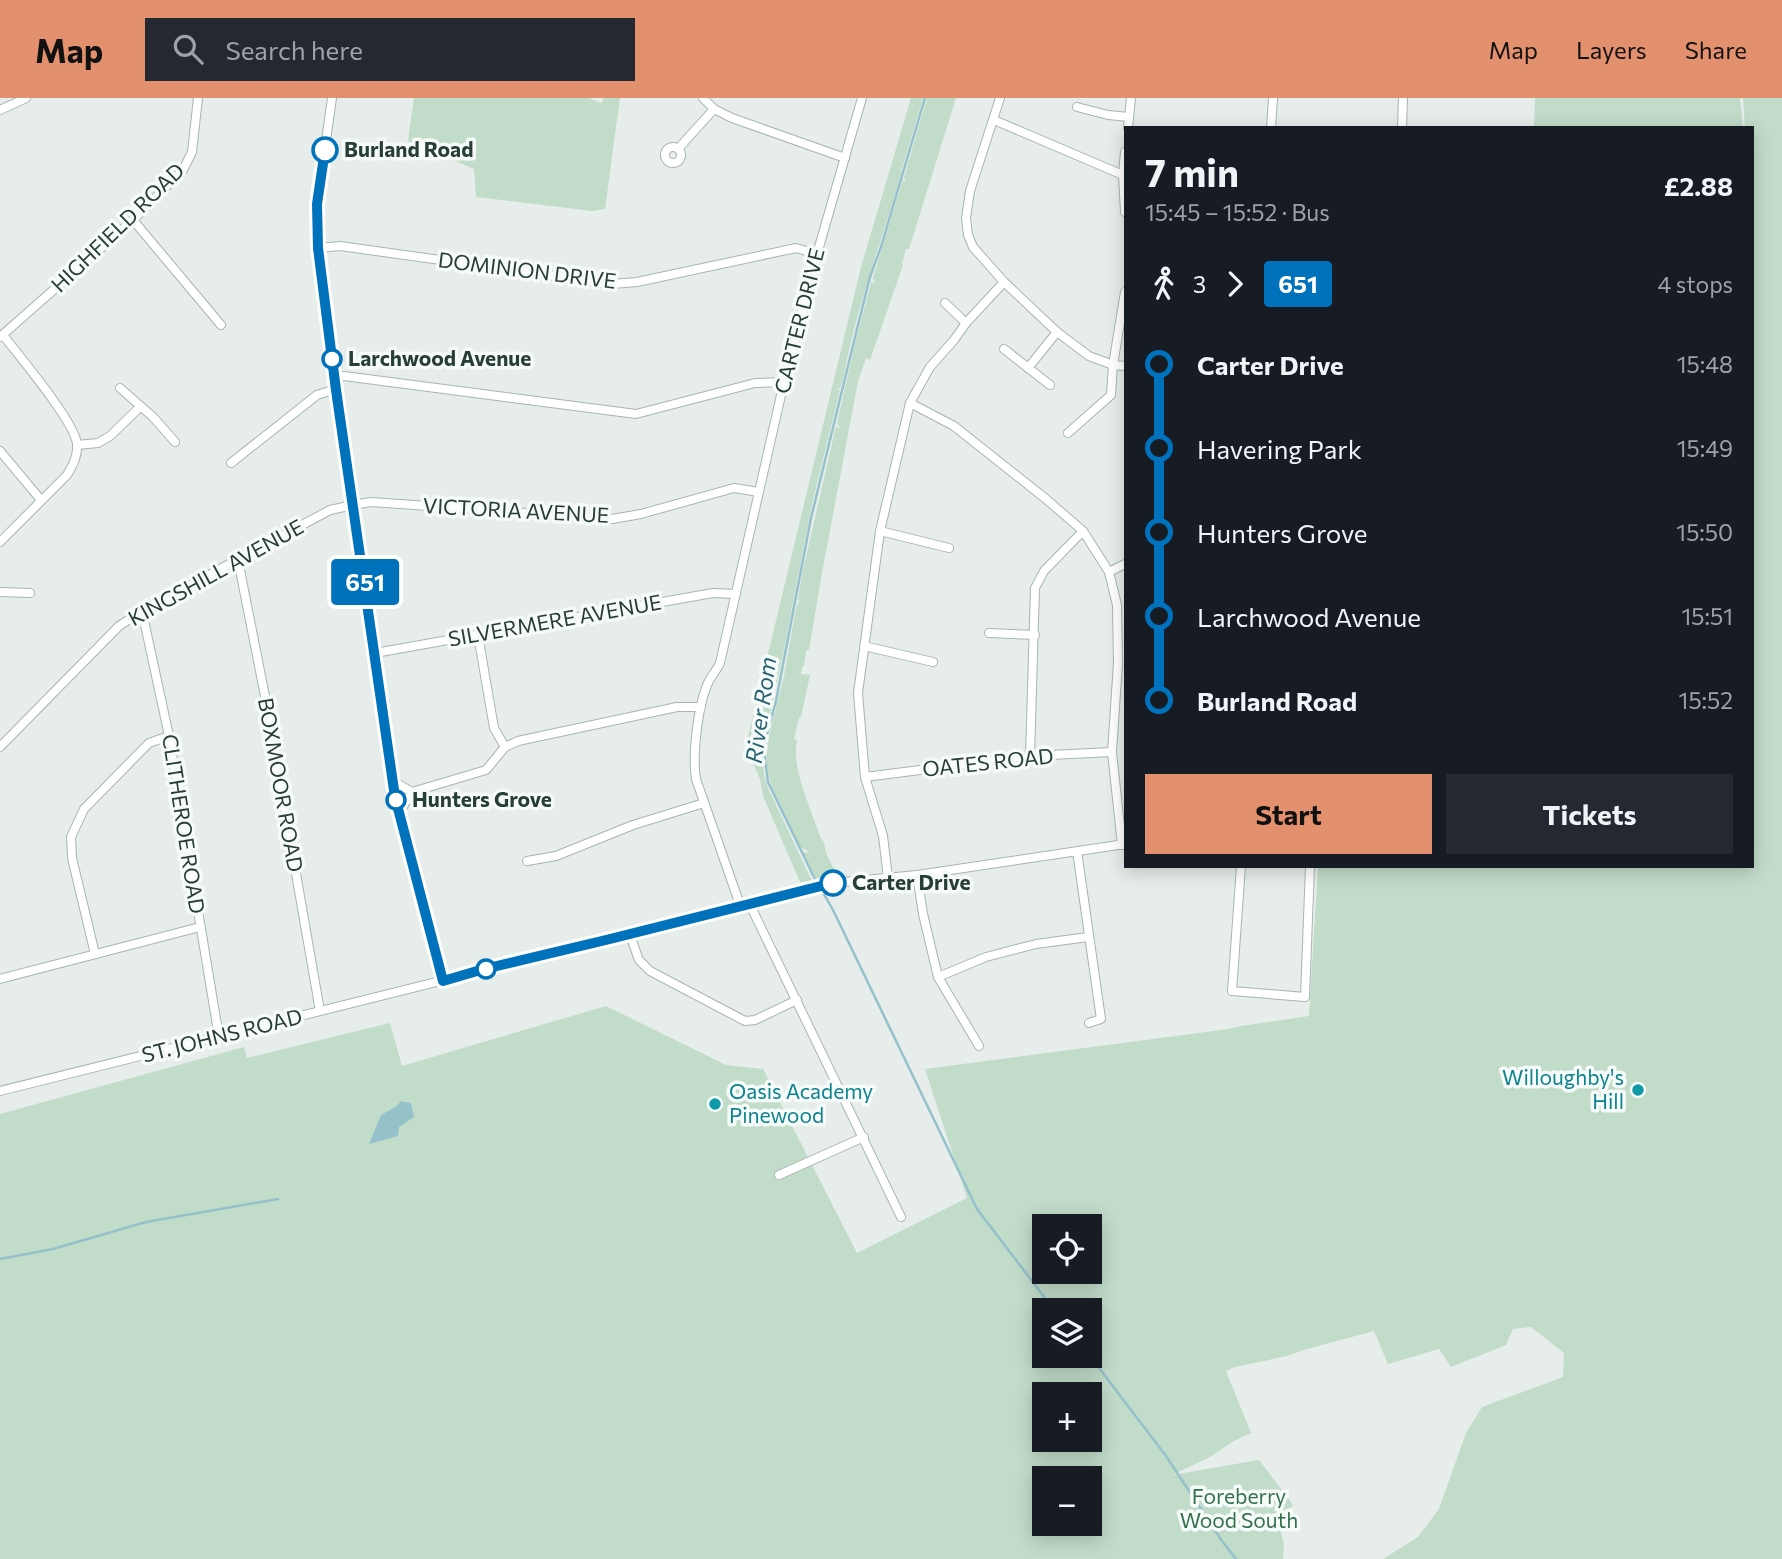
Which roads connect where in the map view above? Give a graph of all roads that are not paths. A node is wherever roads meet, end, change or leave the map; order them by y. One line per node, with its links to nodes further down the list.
1 (26, 98): 12 (street)
2 (198, 98): 23 (street, HIGHFIELD ROAD)
3 (332, 98): 24 (street)
4 (703, 98): 11 (street)
5 (862, 98): 19 (street, CARTER DRIVE)
6 (1000, 98): 14 (street)
7 (1131, 98): 13 (street)
8 (1273, 98): 16 (street)
9 (1403, 98): 17 (street)
10 (1077, 107): 13 (street)
11 (714, 109): 18 (street); 19 (street)
12 (0, 110)
13 (1129, 117): 15 (street)
14 (994, 120): 21 (street); 26 (street)
15 (1128, 126)
16 (1271, 126)
17 (1402, 126)
18 (678, 149)
19 (845, 158): 25 (street, CARTER DRIVE)
20 (1124, 164): 21 (street)
21 (1123, 175): 22 (street)
22 (1124, 194)
23 (133, 220): 30 (street); 32 (street, HIGHFIELD ROAD)
24 (318, 248): 25 (street, DOMINION DRIVE); 37 (street)
25 (817, 254): 38 (street, CARTER DRIVE)
26 (1004, 282): 29 (street); 31 (street)
27 (1124, 298): 34 (street)
28 (945, 303): 29 (street)
29 (966, 323): 42 (street)
30 (221, 325)
31 (1057, 332): 34 (street); 36 (street)
32 (2, 336): 46 (street)
33 (1004, 348): 36 (street)
34 (1113, 365): 35 (street); 44 (street)
35 (1124, 366)
36 (1028, 368): 39 (street)
37 (334, 377): 38 (street); 41 (street)
38 (785, 382): 49 (street, CARTER DRIVE)
39 (1050, 385)
40 (120, 388): 43 (street)
41 (336, 390): 48 (street); 51 (street)
42 (910, 403): 52 (street); 53 (street)
43 (140, 407): 45 (street); 46 (street)
44 (1068, 433)
45 (175, 442)
46 (77, 445): 50 (street)
47 (0, 451): 50 (street)
48 (231, 463)
49 (759, 492): 51 (street, VICTORIA AVENUE); 61 (street, CARTER DRIVE)
50 (41, 500): 54 (street)
51 (354, 505): 56 (street, KINGSHILL AVENUE); 67 (street)
52 (880, 531): 55 (street); 66 (street)
53 (1083, 531): 58 (street); 65 (street)
54 (0, 542)
55 (948, 548)
56 (238, 560): 62 (street, KINGSHILL AVENUE); 96 (street, BOXMOOR ROAD)
57 (1124, 564): 58 (street)
58 (1109, 572): 73 (street)
59 (0, 592): 60 (street)
60 (30, 593)
61 (736, 594): 64 (street, SILVERMERE AVENUE); 69 (street, CARTER DRIVE)
62 (142, 611): 70 (street, CLITHEROE ROAD); 71 (street, KINGSHILL AVENUE)
63 (989, 633): 65 (street)
64 (478, 635): 67 (street, SILVERMERE AVENUE); 72 (street)
65 (1035, 635): 74 (street)
66 (864, 646): 68 (street); 75 (street)
67 (374, 653): 76 (street)
68 (933, 662)
69 (701, 707): 72 (street); 78 (street, CARTER DRIVE)
70 (169, 736): 88 (street, CLITHEROE ROAD); 91 (street)
71 (0, 747)
72 (505, 747): 77 (street)
73 (1112, 752): 74 (street, OATES ROAD); 80 (street)
74 (1030, 756): 75 (street, OATES ROAD)
75 (865, 777): 86 (street)
76 (393, 782): 77 (street); 79 (street)
77 (412, 792): 79 (street)
78 (704, 803): 82 (street); 87 (street, CARTER DRIVE)
79 (399, 813): 94 (street)
80 (1124, 845): 81 (street, ST. JOHNS ROAD)
81 (1077, 851): 85 (street, ST. JOHNS ROAD); 90 (street)
82 (527, 861)
83 (1241, 868): 84 (street)
84 (1310, 868)
85 (917, 875): 86 (street, ST. JOHNS ROAD); 92 (street)
86 (888, 878): 87 (street, ST. JOHNS ROAD)
87 (746, 906): 89 (street, ST. JOHNS ROAD); 95 (street, CARTER DRIVE)
88 (200, 927): 91 (street); 98 (street, CLITHEROE ROAD)
89 (630, 934): 94 (street, ST. JOHNS ROAD); 95 (street)
90 (1088, 937): 92 (street); 97 (street)
91 (95, 954): 93 (street)
92 (938, 977): 99 (street)
93 (0, 979)
94 (443, 981): 96 (street, ST. JOHNS ROAD)
95 (797, 1000): 101 (street, CARTER DRIVE)
96 (320, 1011): 98 (street, ST. JOHNS ROAD)
97 (1089, 1023)
98 (219, 1037): 100 (street, ST. JOHNS ROAD)
99 (979, 1046)
100 (0, 1091)
101 (864, 1137): 102 (street); 103 (street, CARTER DRIVE)
102 (779, 1175)
103 (901, 1217)

